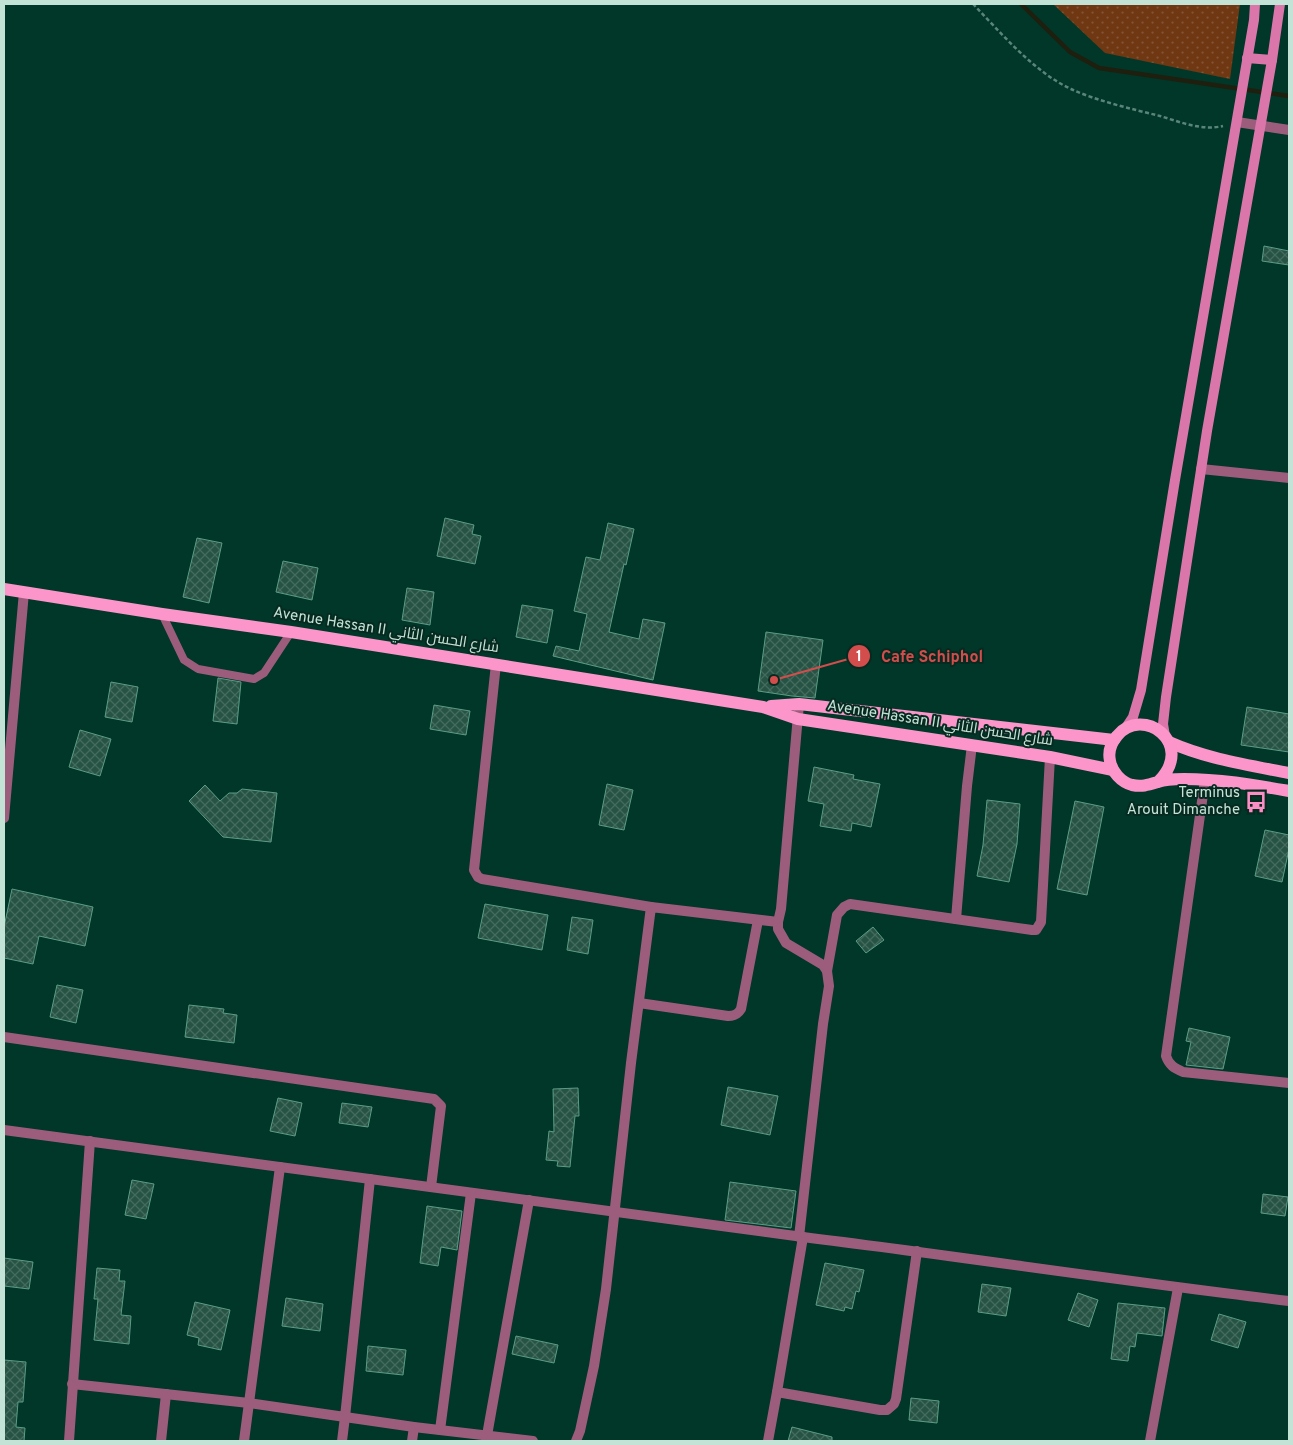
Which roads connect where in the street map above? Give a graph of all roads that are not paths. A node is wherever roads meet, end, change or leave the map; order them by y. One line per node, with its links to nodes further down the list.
1 (1255, 4): 3 (street)
2 (1280, 4): 4 (street)
3 (1247, 58): 4 (street); 5 (street)
4 (1272, 60): 6 (street)
5 (1237, 122): 6 (street); 19 (street)
6 (1261, 125): 7 (street); 8 (street)
7 (1289, 130)
8 (1201, 469): 9 (street); 20 (street)
9 (1289, 478)
10 (4, 589): 11 (main road, Avenue Hassan II شارع الحسن الثاني)
11 (24, 592): 12 (main road, Avenue Hassan II شارع الحسن الثاني); 15 (street)
12 (162, 614): 13 (main road, Avenue Hassan II شارع الحسن الثاني); 13 (lane)
13 (291, 632): 14 (main road, Avenue Hassan II شارع الحسن الثاني)
14 (496, 664): 17 (main road, Avenue Hassan II شارع الحسن الثاني); 30 (street)
15 (9, 699): 29 (street)
16 (799, 704): 17 (main road, Avenue Hassan II شارع الحسن الثاني); 18 (street); 21 (main road, Avenue Hassan II شارع الحسن الثاني)
17 (763, 707): 18 (main road, Avenue Hassan II شارع الحسن الثاني)
18 (798, 719): 22 (main road, Avenue Hassan II شارع الحسن الثاني); 33 (street)
19 (1125, 729): 20 (main road); 21 (main road)
20 (1167, 739): 25 (main road); 27 (main road)
21 (1114, 740): 24 (main road)
22 (972, 745): 23 (main road, Avenue Hassan II شارع الحسن الثاني); 31 (street)
23 (1050, 757): 24 (main road, Avenue Hassan II شارع الحسن الثاني); 31 (street)
24 (1114, 770): 27 (main road)
25 (1289, 773)
26 (1205, 780): 27 (main road); 28 (main road); 37 (street)
27 (1159, 781)
28 (1289, 791)
29 (4, 818)
30 (652, 907): 32 (street); 35 (street)
31 (956, 919): 34 (street)
32 (758, 920): 33 (street); 35 (street)
33 (778, 922): 34 (street)
34 (827, 971): 46 (street)
35 (639, 1003): 45 (street)
36 (4, 1036): 42 (street)
37 (1289, 1083)
38 (4, 1130): 39 (street)
39 (90, 1142): 40 (street); 50 (street)
40 (280, 1167): 41 (street); 53 (street)
41 (370, 1179): 42 (street); 54 (street)
42 (431, 1187): 43 (street)
43 (471, 1192): 44 (street); 56 (street)
44 (529, 1200): 45 (street); 57 (street)
45 (613, 1212): 46 (street); 64 (street)
46 (801, 1237): 47 (street); 51 (street)
47 (917, 1251): 48 (street); 51 (street)
48 (1178, 1288): 49 (street); 66 (street)
49 (1289, 1301)
50 (72, 1384): 52 (street); 58 (street)
51 (777, 1392): 65 (street)
52 (166, 1394): 53 (street); 59 (street)
53 (249, 1403): 54 (street); 60 (street)
54 (345, 1417): 55 (street); 61 (street)
55 (414, 1427): 56 (street); 62 (street)
56 (440, 1430): 57 (street)
57 (487, 1439): 63 (street)
58 (69, 1441)
59 (161, 1441)
60 (244, 1441)
61 (342, 1441)
62 (412, 1441)
63 (533, 1441)
64 (576, 1441)
65 (768, 1441)
66 (1150, 1441)

